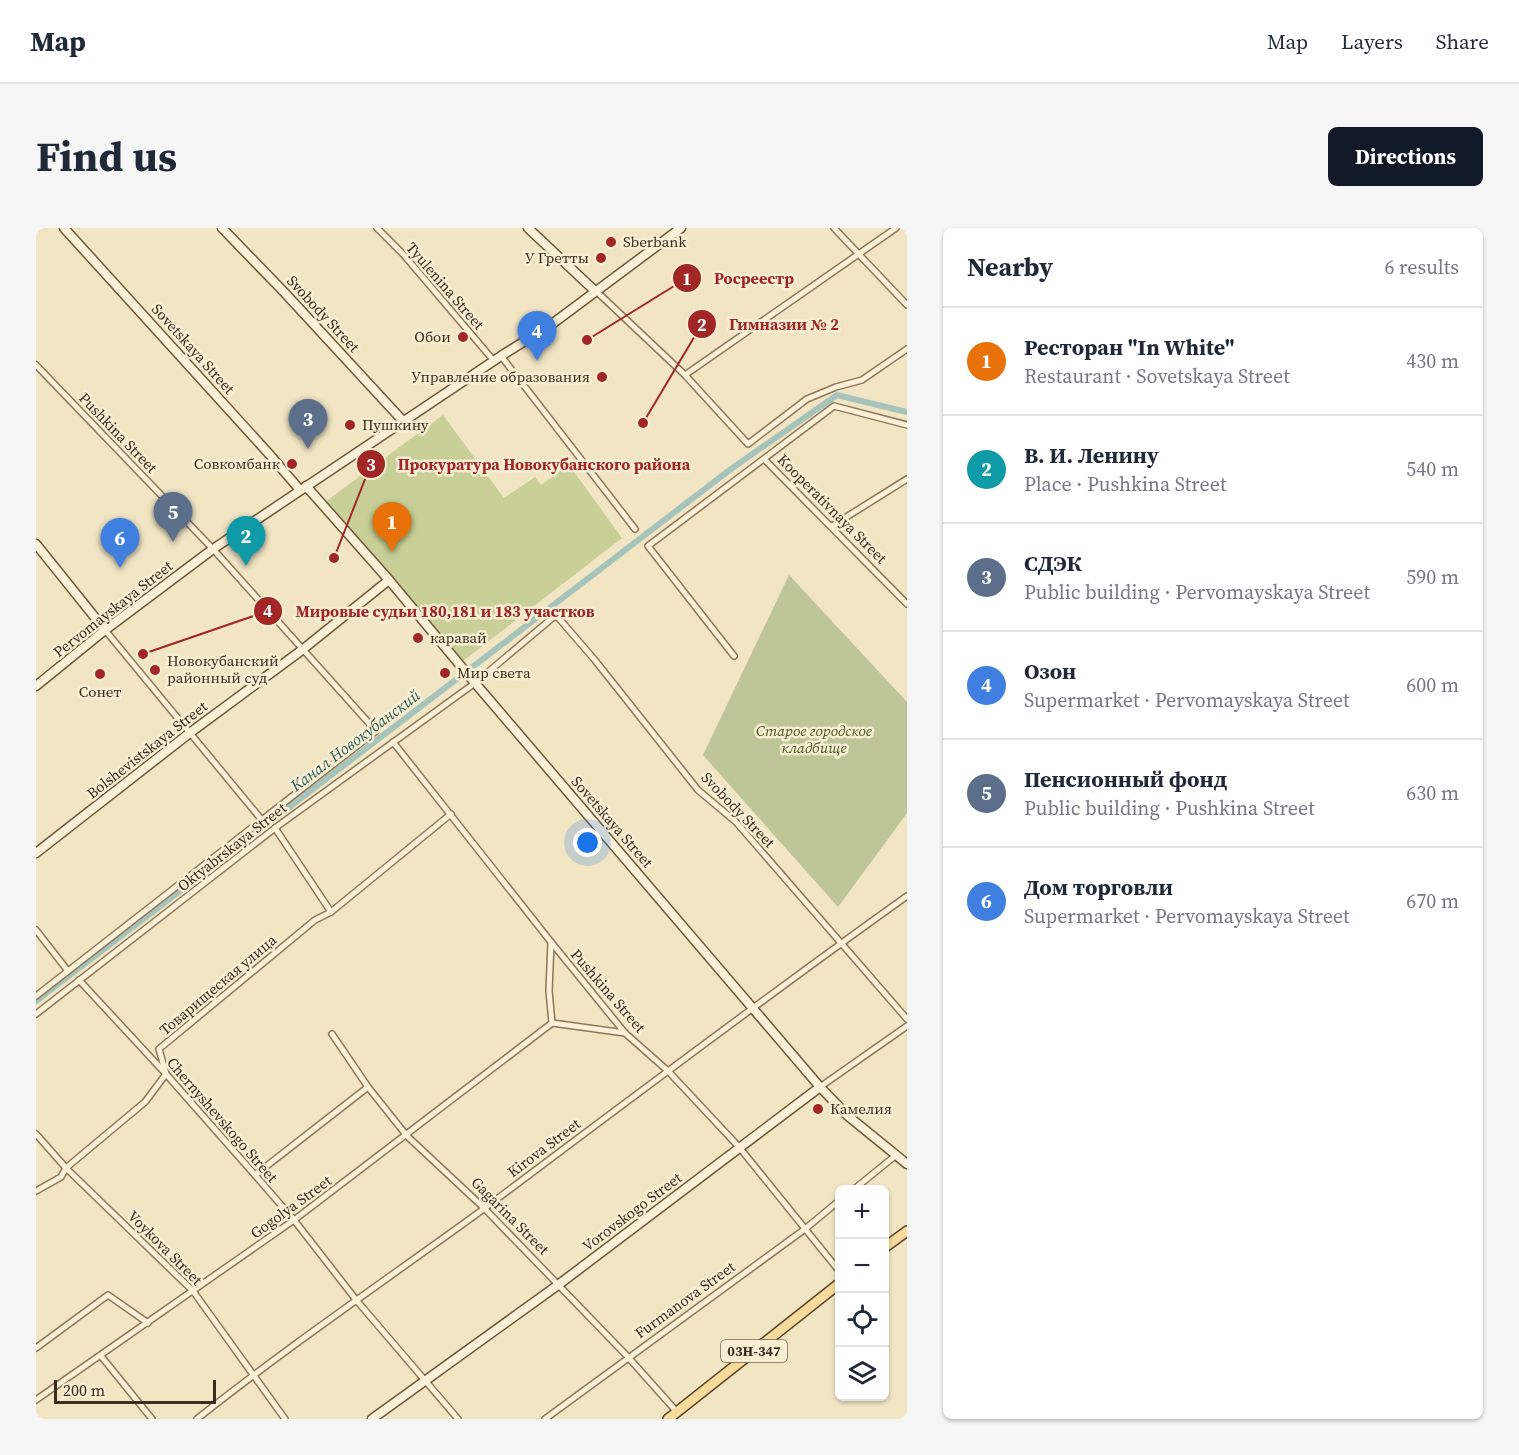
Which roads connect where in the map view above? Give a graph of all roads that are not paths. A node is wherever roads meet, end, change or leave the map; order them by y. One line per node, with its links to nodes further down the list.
1 (64, 228): 19 (main road, Sovetskaya Street)
2 (222, 228): 15 (main road, Svobody Street)
3 (377, 228): 12 (street, Tyulenina Street)
4 (528, 228): 9 (main road)
5 (681, 228): 9 (main road, Pervomayskaya Street)
6 (834, 228): 8 (street)
7 (896, 228): 8 (street)
8 (859, 253): 10 (street); 14 (street)
9 (595, 291): 12 (main road, Pervomayskaya Street); 14 (street)
10 (907, 305)
11 (907, 349): 14 (street)
12 (497, 358): 15 (main road, Pervomayskaya Street); 21 (street, Tyulenina Street)
13 (36, 365): 23 (street, Pushkina Street)
14 (685, 375)
15 (403, 421): 19 (main road, Pervomayskaya Street)
16 (907, 425): 17 (street)
17 (764, 459): 20 (street, Kooperativnaya Street); 29 (street)
18 (907, 479): 20 (street)
19 (303, 488): 23 (main road, Pervomayskaya Street); 24 (main road, Sovetskaya Street)
20 (832, 526): 25 (street, Kooperativnaya Street)
21 (635, 529)
22 (36, 544): 27 (main road)
23 (213, 549): 27 (main road, Pervomayskaya Street); 28 (street, Pushkina Street)
24 (390, 580): 28 (main road, Bolshevistskaya Street); 30 (main road, Sovetskaya Street)
25 (907, 604)
26 (556, 615): 30 (street, Oktyabrskaya Street); 42 (street, Svobody Street)
27 (105, 630): 31 (main road, Pervomayskaya Street); 32 (street)
28 (302, 650): 32 (main road, Bolshevistskaya Street); 35 (street, Pushkina Street)
29 (734, 656)
30 (475, 683): 33 (street, Oktyabrskaya Street); 46 (main road, Sovetskaya Street)
31 (36, 686)
32 (191, 732): 35 (street); 37 (main road, Bolshevistskaya Street)
33 (393, 742): 34 (street, Pushkina Street); 36 (street, Oktyabrskaya Street)
34 (451, 814): 39 (street, Товарищеская улица); 41 (street, Pushkina Street)
35 (261, 819): 43 (street)
36 (275, 828): 39 (street); 44 (street, Oktyabrskaya Street)
37 (36, 853)
38 (907, 896): 42 (street, Kirova Street)
39 (331, 912): 54 (street, Товарищеская улица)
40 (36, 930): 43 (street)
41 (551, 942): 49 (street); 51 (street, Pushkina Street)
42 (841, 944): 46 (street, Kirova Street); 48 (street, Svobody Street)
43 (68, 971): 45 (street)
44 (79, 980): 47 (street, Oktyabrskaya Street); 54 (street, Chernyshevskogo Street)
45 (36, 996)
46 (752, 1009): 53 (street, Kirova Street); 55 (main road, Sovetskaya Street)
47 (36, 1014)
48 (907, 1019)
49 (552, 1023): 51 (street); 58 (street, Gogolya Street)
50 (907, 1026): 55 (street, Vorovskogo Street)
51 (625, 1033): 53 (street, Pushkina Street)
52 (332, 1034): 56 (street, Gagarina Street)
53 (668, 1071): 59 (street, Pushkina Street); 67 (street, Kirova Street)
54 (166, 1074): 62 (street); 63 (street, Chernyshevskogo Street)
55 (820, 1087): 59 (main road, Vorovskogo Street); 60 (main road, Sovetskaya Street)
56 (368, 1088): 58 (street, Gagarina Street); 63 (street)
57 (36, 1134): 62 (street, Voykova Street)
58 (407, 1136): 67 (street, Gagarina Street); 68 (street, Gogolya Street)
59 (740, 1147): 69 (street, Pushkina Street); 73 (main road, Vorovskogo Street)
60 (895, 1156): 61 (main road, Sovetskaya Street); 64 (street)
61 (906, 1161)
62 (66, 1168): 65 (street); 75 (street, Voykova Street)
63 (255, 1175): 68 (street, Chernyshevskogo Street)
64 (859, 1185)
65 (36, 1191)
66 (835, 1204): 69 (street, Furmanova Street)
67 (484, 1208): 73 (street, Gagarina Street); 76 (street, Kirova Street)
68 (294, 1220): 75 (street, Gogolya Street); 76 (street, Chernyshevskogo Street)
69 (805, 1228): 72 (street, Pushkina Street); 80 (street, Furmanova Street)
70 (907, 1231): 71 (main road)
71 (889, 1245)
72 (835, 1266)
73 (558, 1285): 80 (street, Gagarina Street); 82 (main road, Vorovskogo Street)
74 (835, 1287): 84 (main road, 03Н-347)
75 (193, 1291): 77 (street, Gogolya Street); 81 (street, Voykova Street)
76 (357, 1301): 81 (street, Kirova Street); 82 (street, Chernyshevskogo Street)
77 (148, 1323): 78 (street); 79 (street, Gogolya Street)
78 (36, 1348)
79 (101, 1356): 83 (street, Gogolya Street); 85 (street)
80 (628, 1357): 84 (street, Gagarina Street); 90 (street, Furmanova Street)
81 (252, 1375): 86 (street, Kirova Street); 87 (street, Voykova Street)
82 (424, 1380): 88 (main road, Vorovskogo Street); 89 (street, Chernyshevskogo Street)
83 (36, 1400)
84 (677, 1412): 91 (main road, 03Н-347)
85 (152, 1419)
86 (197, 1419)
87 (285, 1419)
88 (372, 1419)
89 (458, 1419)
90 (545, 1419)
91 (668, 1419)

